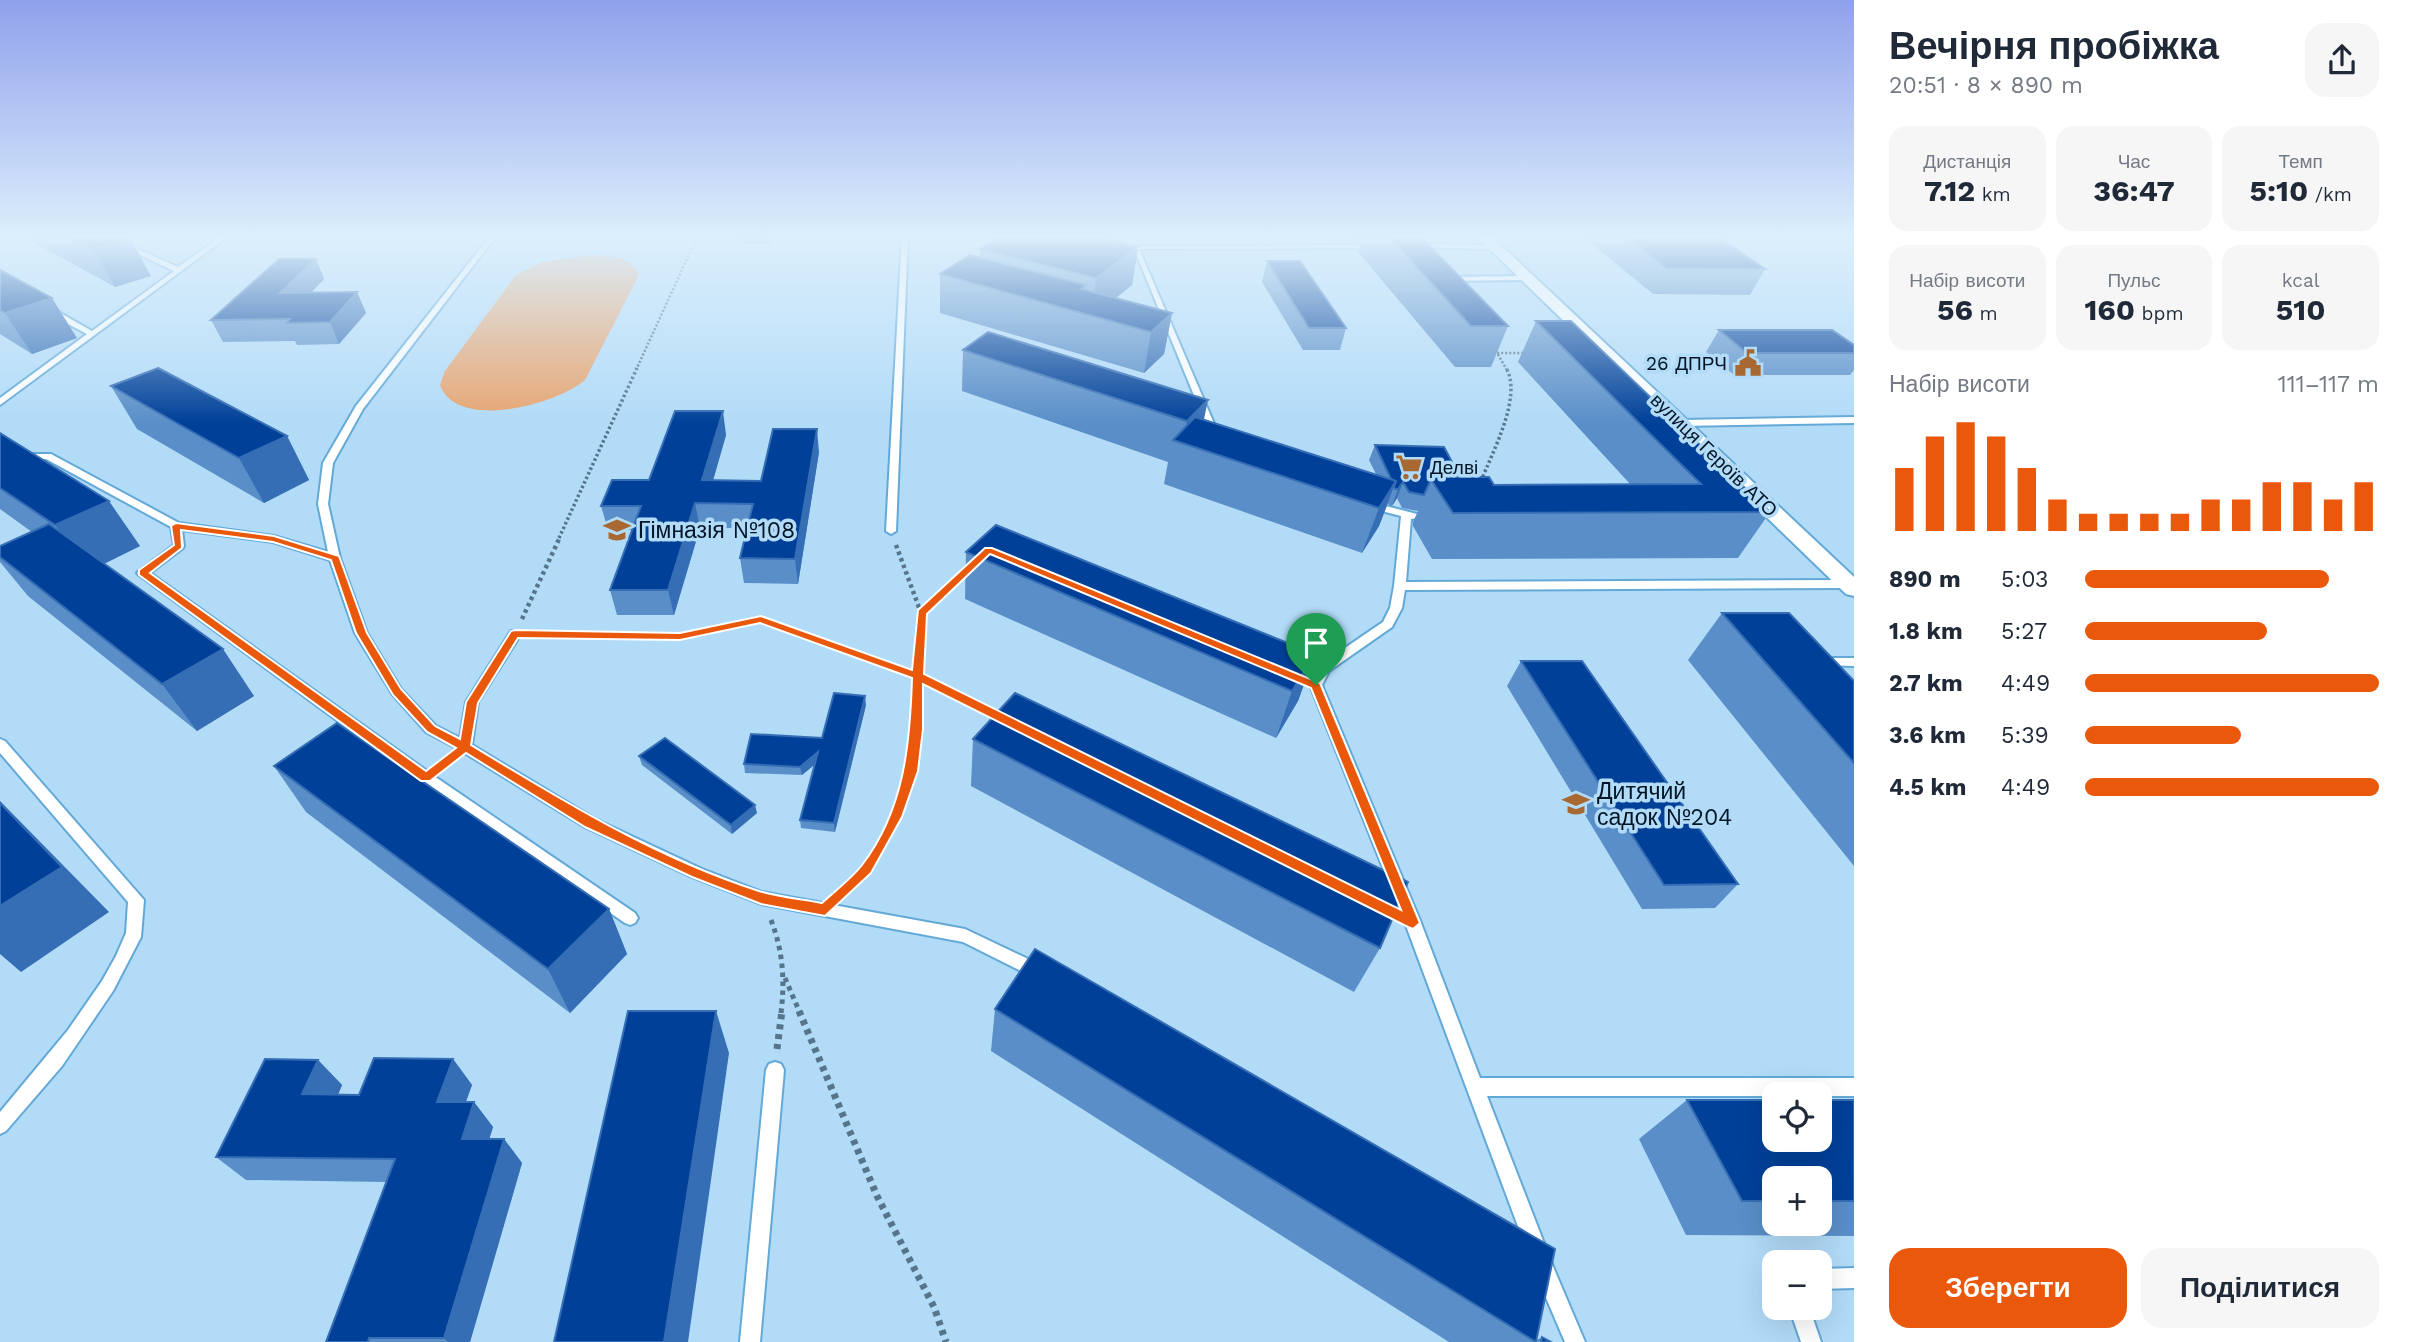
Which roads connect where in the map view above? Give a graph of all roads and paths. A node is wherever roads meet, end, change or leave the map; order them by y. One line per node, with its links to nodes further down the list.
1 (141, 298): 8 (lane)
2 (445, 298): 24 (lane)
3 (669, 298): 29 (path)
4 (902, 298): 23 (lane)
5 (1157, 298): 10 (lane)
6 (1549, 298): 14 (street, вулиця Героїв АТО)
7 (46, 309): 8 (lane)
8 (92, 334): 12 (lane)
9 (1163, 342): 10 (lane)
10 (1176, 345): 16 (lane)
11 (1538, 353): 18 (path)
12 (0, 402)
13 (1854, 420): 14 (lane)
14 (1681, 423): 27 (street, вулиця Героїв АТО)
15 (1201, 432): 16 (lane)
16 (1216, 440)
17 (0, 457): 22 (lane)
18 (1479, 485)
19 (1358, 502): 20 (lane)
20 (1406, 514): 21 (lane); 26 (lane)
21 (1431, 517)
22 (176, 526): 24 (lane); 39 (lane)
23 (891, 531): 28 (path)
24 (335, 558): 35 (lane)
25 (979, 559): 28 (path)
26 (1400, 586): 27 (lane); 40 (lane)
27 (1851, 586)
28 (921, 613): 32 (path)
29 (515, 634): 32 (path); 35 (lane)
30 (1804, 662): 31 (lane)
31 (1854, 662)
32 (918, 676): 33 (path); 37 (path)
33 (1001, 718)
34 (0, 744): 46 (lane)
35 (465, 747): 36 (lane)
36 (761, 898): 37 (lane); 41 (path)
37 (825, 909): 42 (lane)
38 (1388, 911): 40 (lane)
39 (630, 918)
40 (1413, 923): 44 (lane)
41 (785, 978): 43 (path); 53 (path)
42 (1057, 982)
43 (775, 1070): 52 (lane)
44 (1474, 1087): 45 (lane); 48 (lane)
45 (1854, 1087)
46 (0, 1125)
47 (1522, 1258): 48 (lane)
48 (1545, 1272): 54 (lane)
49 (1854, 1278): 50 (lane)
50 (1832, 1279)
51 (1803, 1320): 55 (lane)
52 (750, 1342)
53 (946, 1342)
54 (1575, 1342)
55 (1811, 1342)

